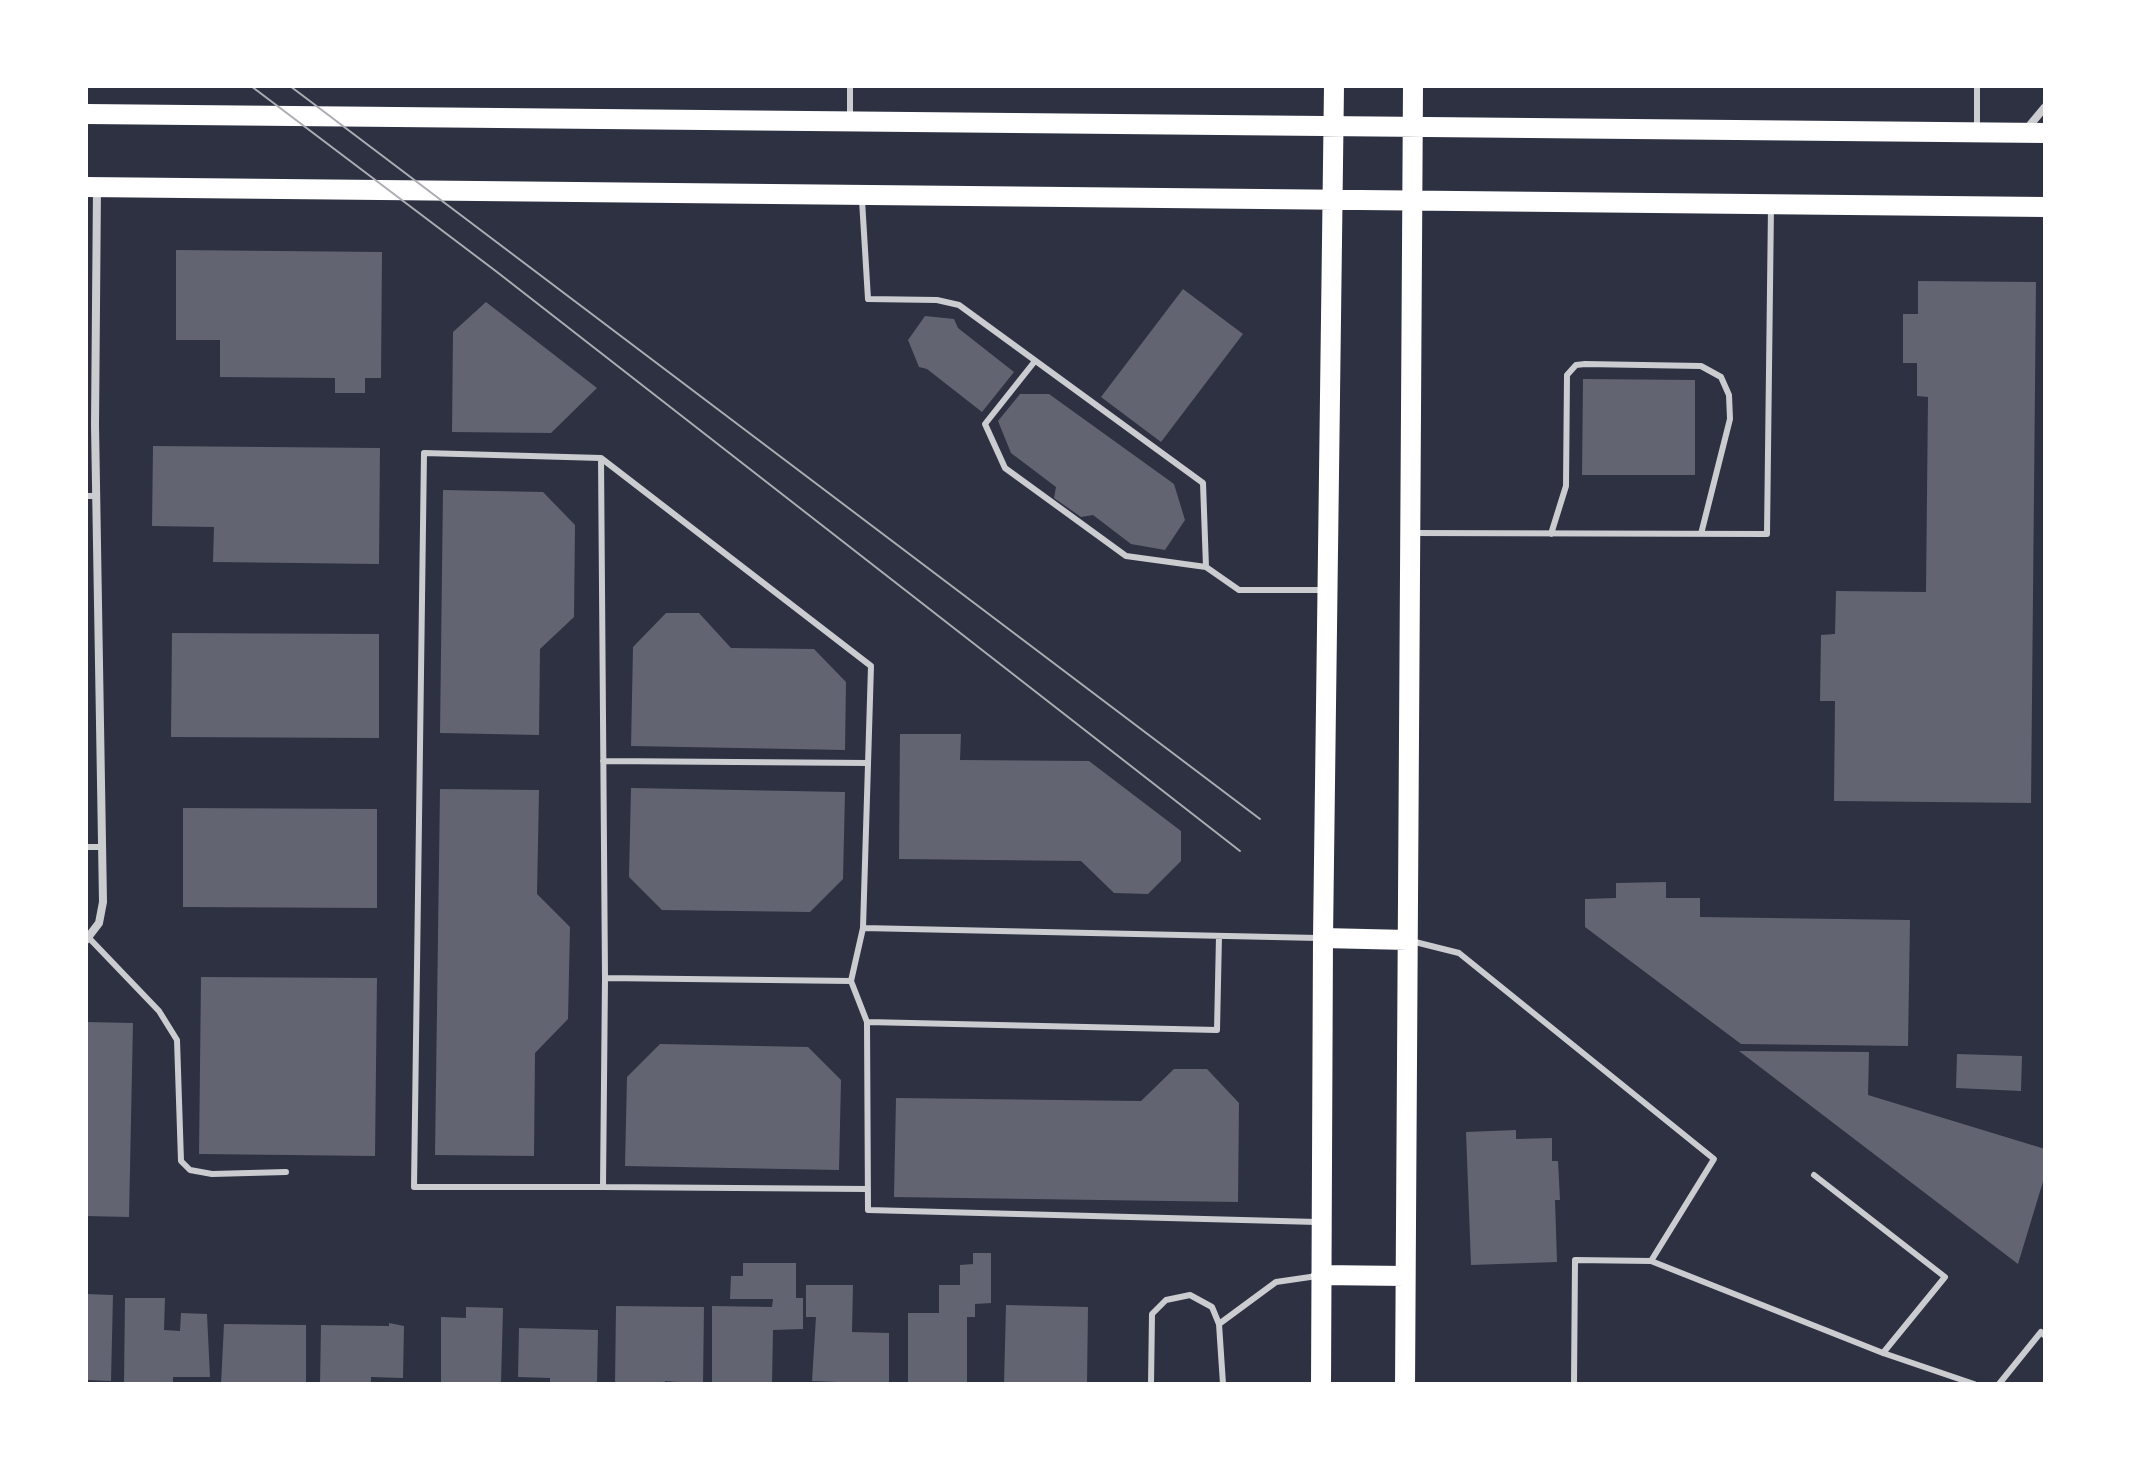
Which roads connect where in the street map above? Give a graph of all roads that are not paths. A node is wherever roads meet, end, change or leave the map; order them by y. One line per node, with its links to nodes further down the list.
1 (850, 86): 7 (lane)
2 (1334, 86): 8 (main road)
3 (1413, 86): 9 (main road)
4 (1977, 86): 10 (lane)
5 (2045, 107): 11 (street)
6 (86, 114): 7 (main road)
7 (850, 122): 8 (main road)
8 (1334, 128): 9 (main road); 15 (main road)
9 (1412, 128): 10 (main road); 16 (main road)
10 (1977, 133): 11 (main road)
11 (2022, 133): 12 (main road)
12 (2045, 133)
13 (92, 187): 14 (main road); 20 (street)
14 (862, 196): 15 (main road); 19 (lane)
15 (1332, 200): 16 (main road); 27 (main road)
16 (1412, 201): 17 (main road); 23 (main road)
17 (1771, 204): 18 (main road); 25 (lane)
18 (2045, 207)
19 (1035, 361): 26 (lane); 26 (lane)
20 (90, 425): 22 (street)
21 (601, 458): 28 (lane); 29 (lane); 42 (lane)
22 (91, 496): 31 (street)
23 (1411, 533): 24 (lane); 36 (main road)
24 (1551, 534): 25 (lane); 25 (lane)
25 (1701, 534)
26 (1206, 567): 27 (lane)
27 (1326, 590): 34 (main road)
28 (603, 761): 29 (lane); 37 (lane)
29 (868, 763): 32 (lane)
30 (86, 847): 31 (lane)
31 (102, 847): 35 (street)
32 (863, 928): 33 (lane); 38 (lane)
33 (1219, 936): 34 (lane); 39 (lane)
34 (1323, 938): 36 (main road); 44 (main road)
35 (88, 939): 40 (lane)
36 (1408, 940): 45 (lane); 47 (main road)
37 (605, 978): 38 (lane); 42 (lane)
38 (851, 981): 39 (lane)
39 (867, 1022): 43 (lane)
40 (286, 1172)
41 (1814, 1175): 50 (lane)
42 (603, 1187): 43 (lane)
43 (868, 1189): 44 (lane)
44 (1321, 1222): 46 (main road)
45 (1651, 1261): 50 (lane); 55 (lane)
46 (1321, 1275): 47 (main road); 48 (lane); 53 (main road)
47 (1405, 1276): 54 (main road)
48 (1219, 1324): 51 (lane); 52 (lane)
49 (2045, 1336): 57 (lane)
50 (1883, 1353): 56 (lane)
51 (1151, 1384)
52 (1223, 1384)
53 (1321, 1384)
54 (1405, 1384)
55 (1574, 1384)
56 (1974, 1384)
57 (1999, 1384)

